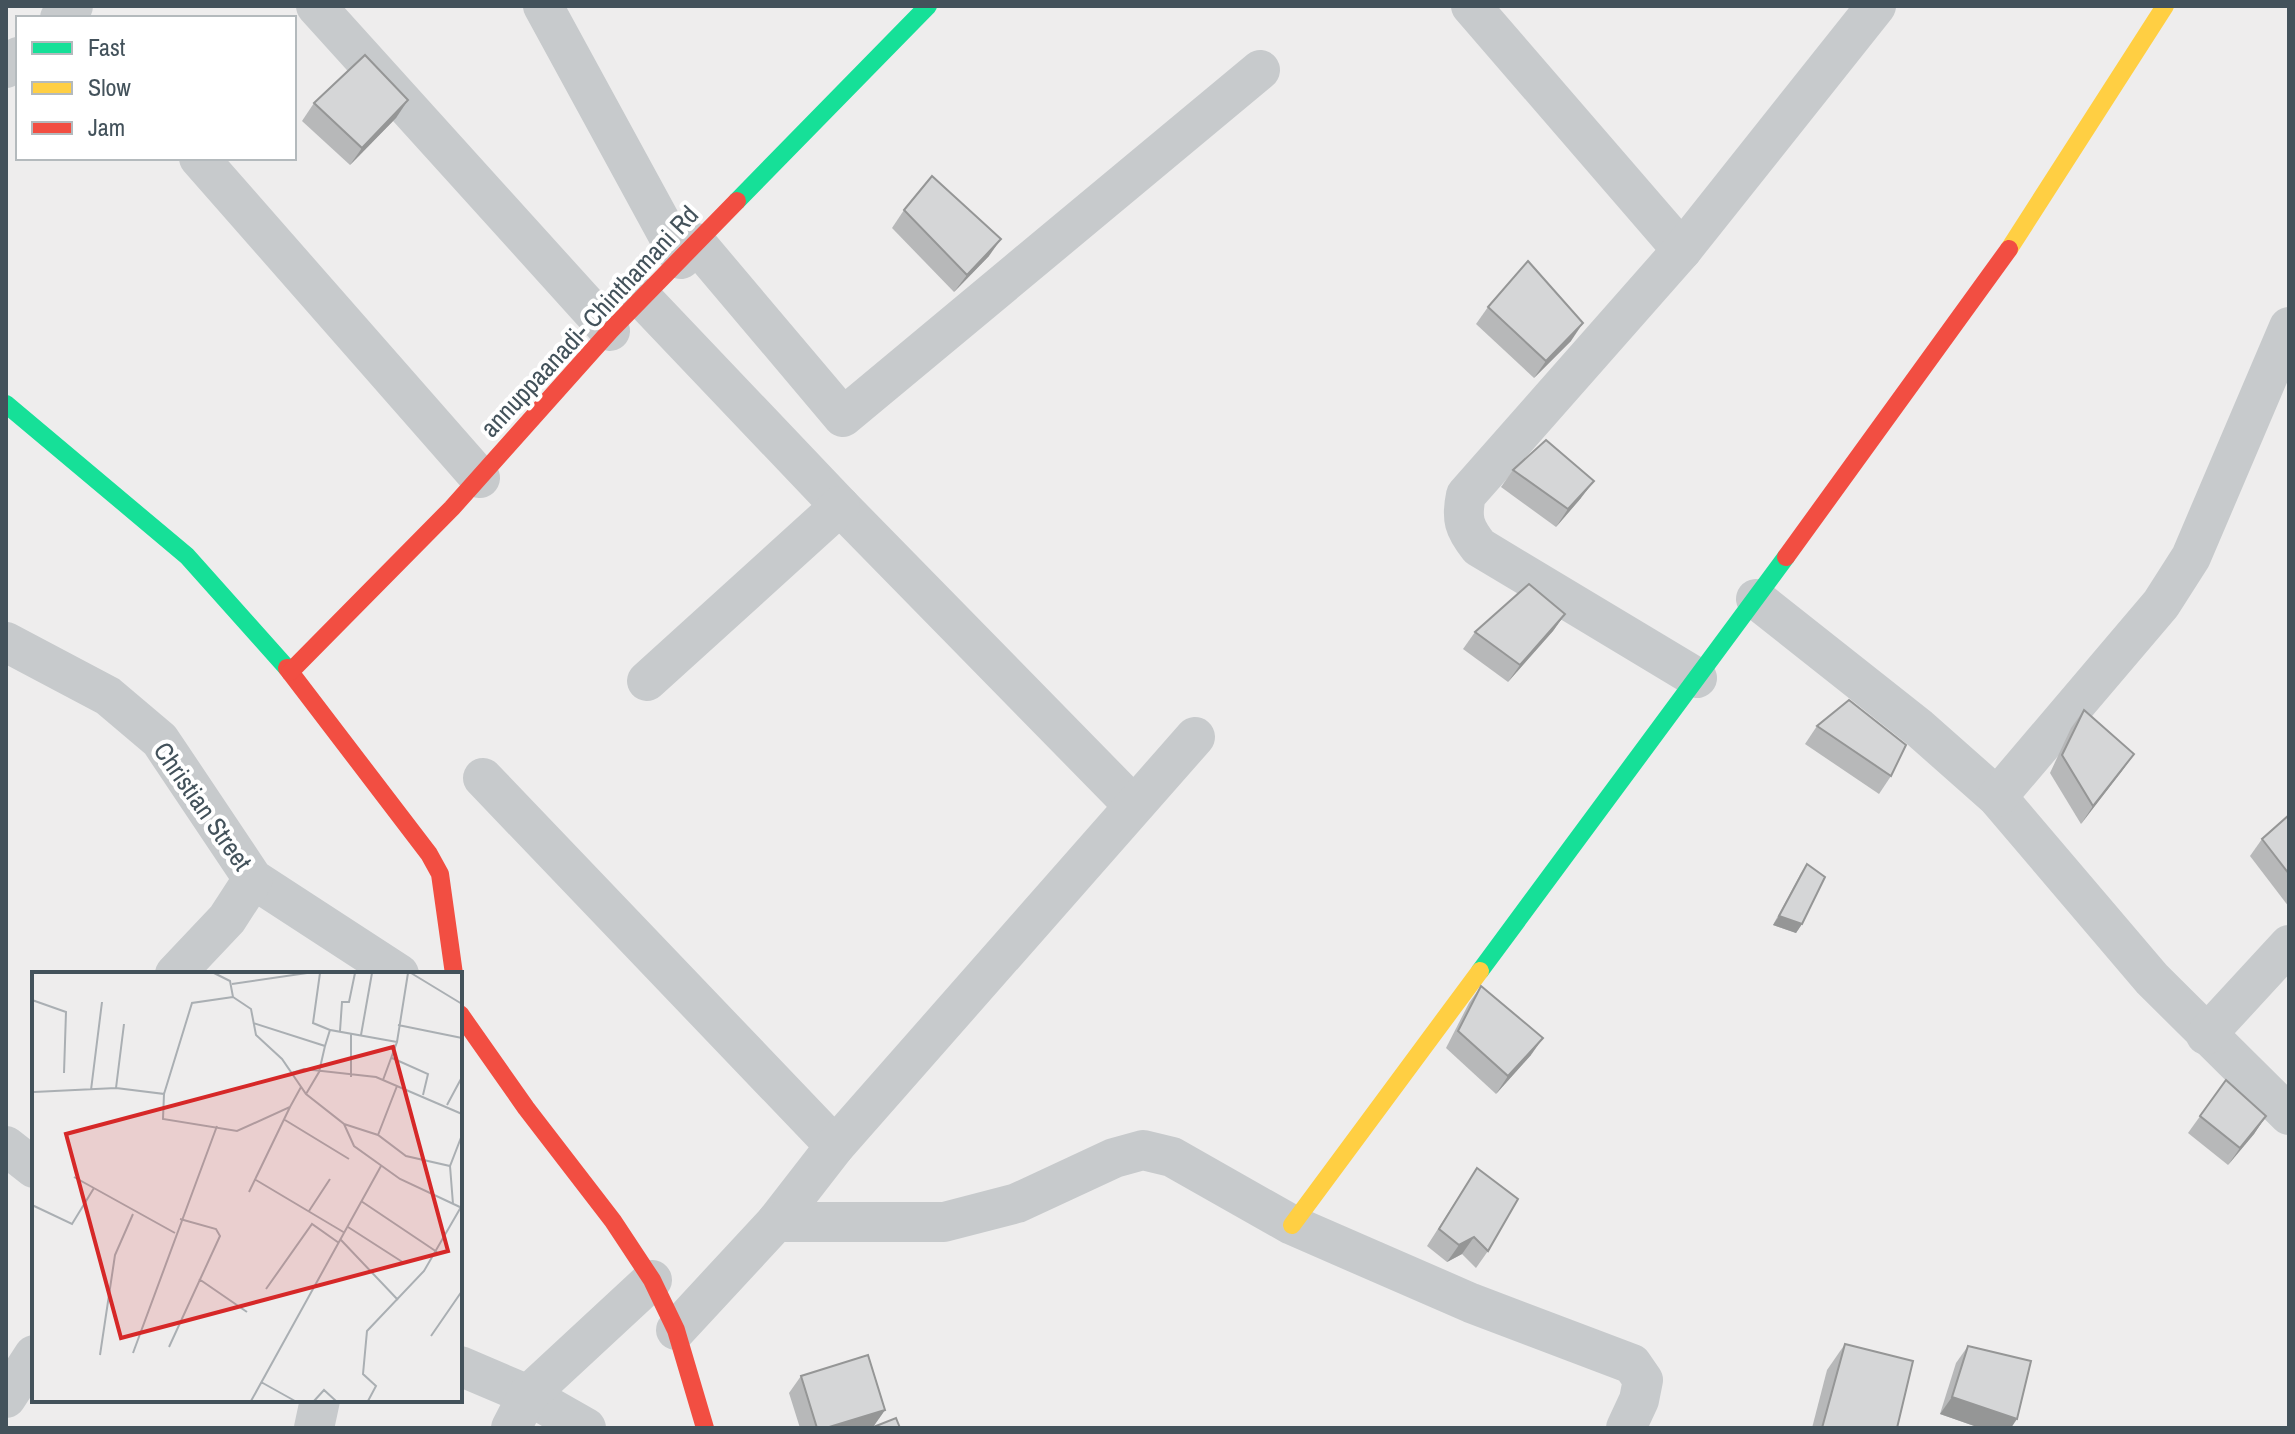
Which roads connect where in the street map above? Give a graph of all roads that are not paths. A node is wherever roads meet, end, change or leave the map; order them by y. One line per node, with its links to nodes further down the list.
1 (316, 6): 13 (street)
2 (543, 6): 10 (street)
3 (928, 6): 10 (street, annuppaanadi- Chinthamani Rd)
4 (1471, 6): 9 (street)
5 (1876, 6): 9 (street)
6 (2165, 6): 17 (street)
7 (1260, 70): 10 (street)
8 (201, 160): 15 (street)
9 (1682, 250): 20 (street)
10 (688, 251): 11 (street, annuppaanadi- Chinthamani Rd)
11 (642, 298): 13 (street, annuppaanadi- Chinthamani Rd); 16 (street)
12 (2289, 327): 24 (street)
13 (610, 331): 15 (street, annuppaanadi- Chinthamani Rd)
14 (6, 404): 19 (street)
15 (480, 478): 19 (street, annuppaanadi- Chinthamani Rd)
16 (840, 506): 21 (street); 25 (street)
17 (1756, 599): 20 (street); 24 (street)
18 (6, 642): 26 (street, Christian Street)
19 (290, 672): 30 (street)
20 (1697, 678): 36 (street)
21 (647, 681)
22 (1195, 737): 25 (street)
23 (483, 778): 34 (street)
24 (1997, 797): 32 (street)
25 (1133, 805): 34 (street)
26 (253, 879): 28 (street); 29 (street, Christian Street)
27 (2289, 945): 32 (street)
28 (177, 972)
29 (396, 972)
30 (454, 972)
31 (462, 1017): 37 (street)
32 (2206, 1035): 33 (street)
33 (2289, 1115)
34 (835, 1146): 35 (street)
35 (776, 1222): 36 (street); 38 (street)
36 (1292, 1225): 45 (street)
37 (652, 1280): 38 (street); 41 (street)
38 (676, 1330): 44 (street)
39 (462, 1368): 41 (street)
40 (320, 1402): 42 (street)
41 (519, 1412): 43 (street)
42 (314, 1428)
43 (586, 1428)
44 (705, 1428)
45 (1626, 1428)

